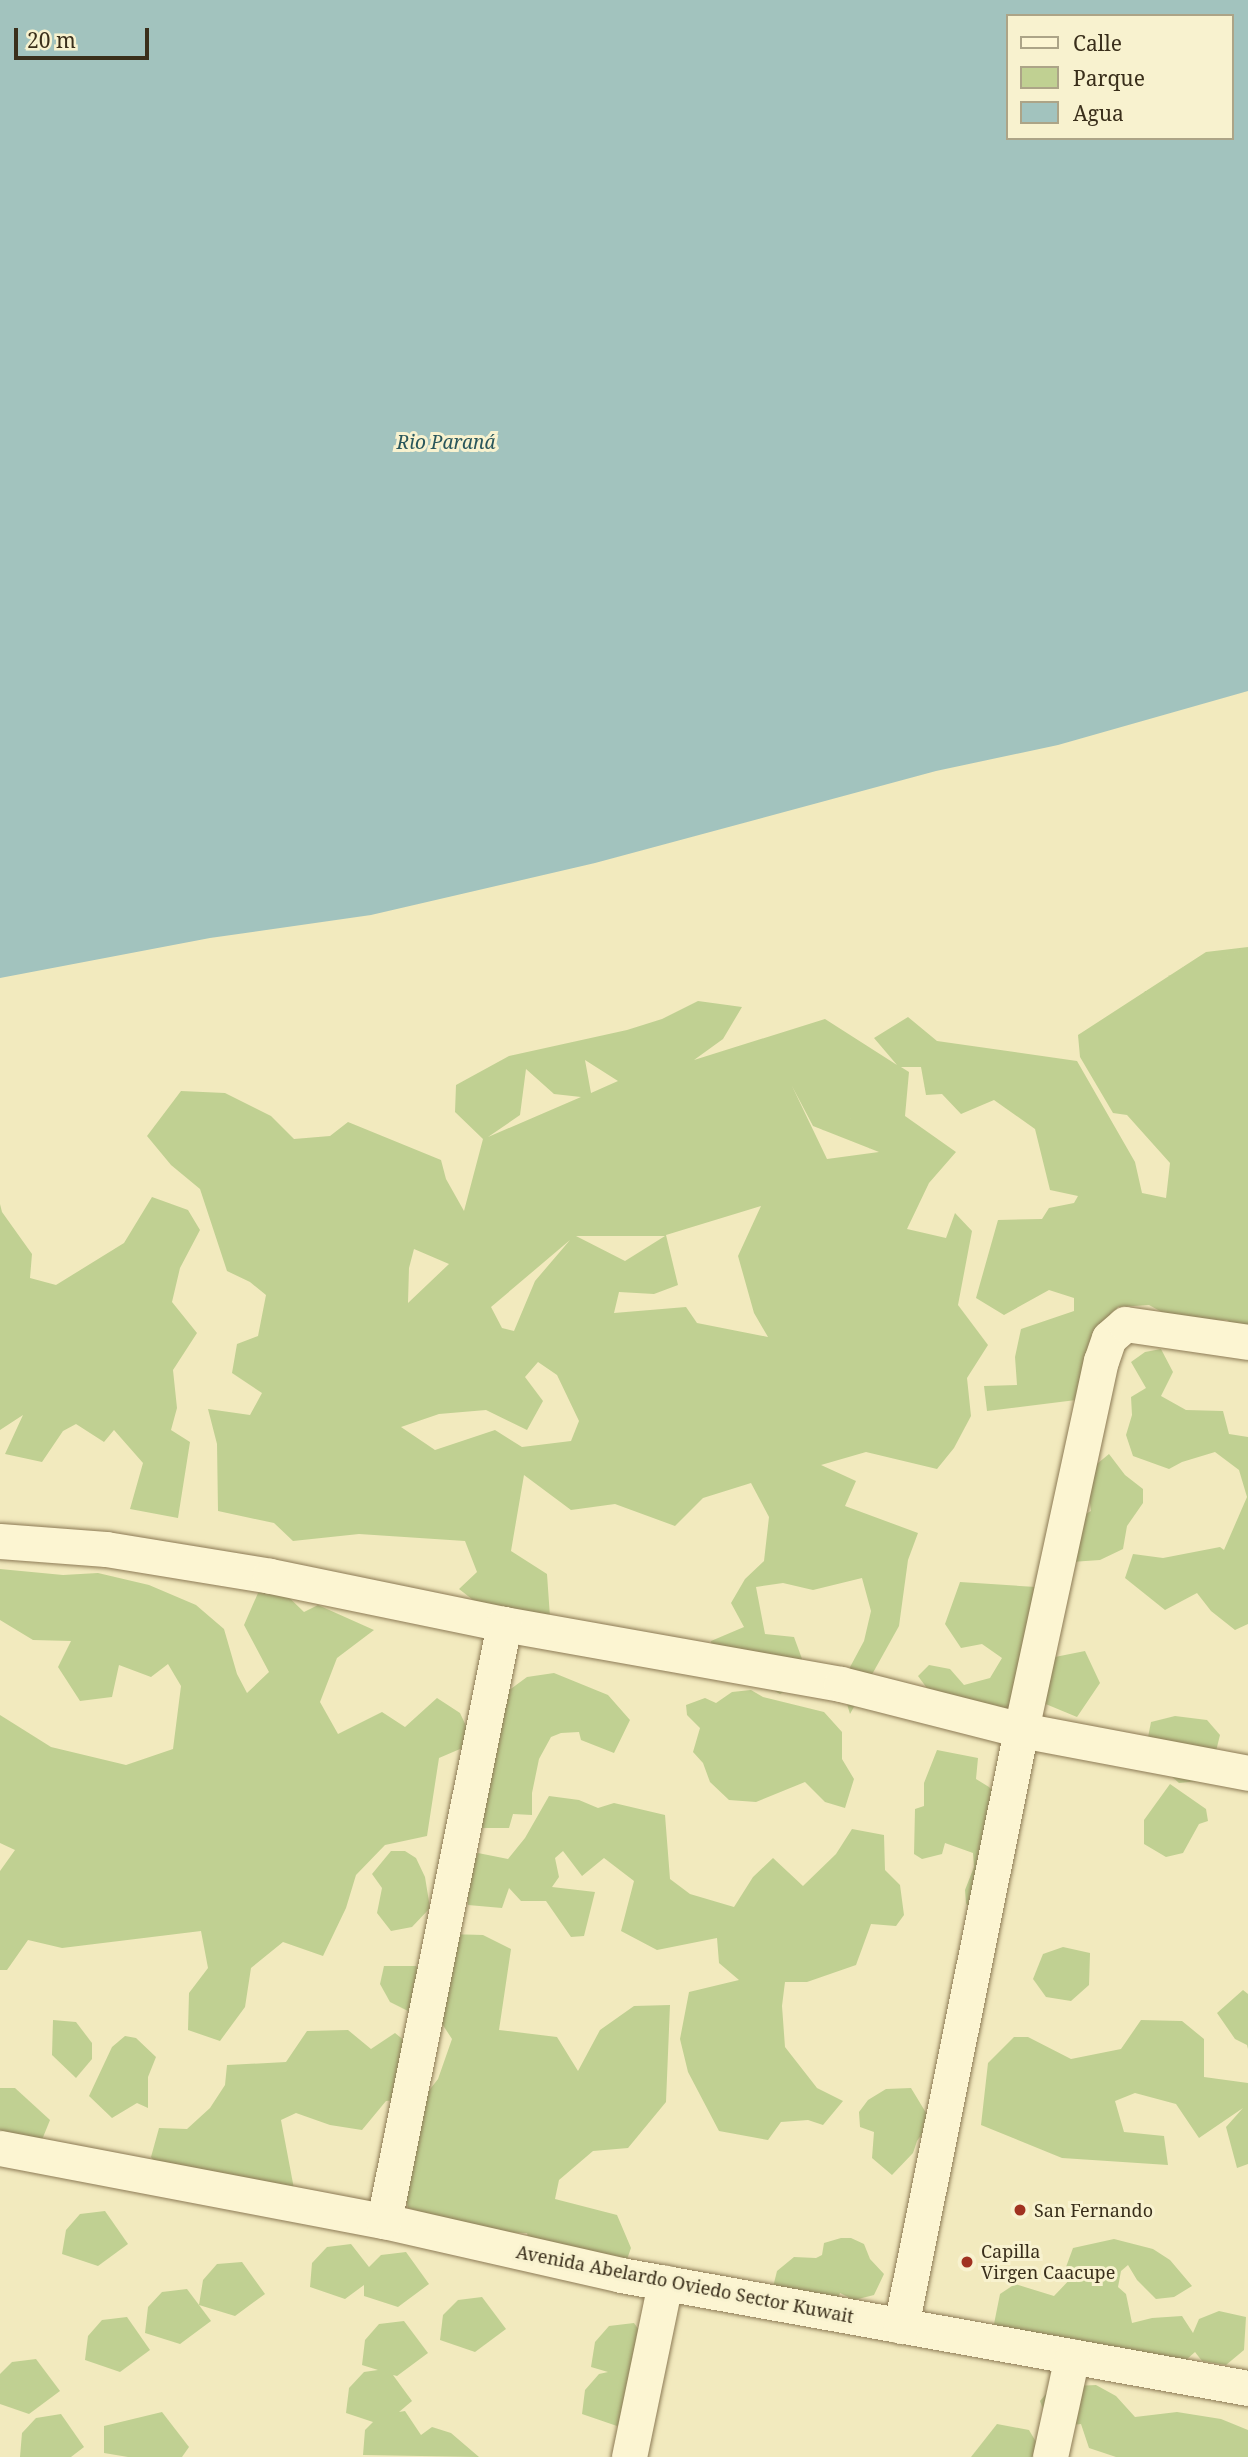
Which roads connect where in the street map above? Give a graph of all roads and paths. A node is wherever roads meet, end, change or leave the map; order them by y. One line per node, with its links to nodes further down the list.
1 (1248, 1342): 4 (street)
2 (0, 1541): 3 (street)
3 (504, 1624): 4 (street); 7 (street)
4 (1021, 1730): 5 (street); 9 (street)
5 (1248, 1773)
6 (0, 2148): 7 (street, Avenida Abelardo Oviedo Sector Kuwait)
7 (384, 2221): 8 (street, Avenida Abelardo Oviedo Sector Kuwait)
8 (665, 2283): 9 (street, Avenida Abelardo Oviedo Sector Kuwait); 12 (street)
9 (901, 2326): 10 (street, Avenida Abelardo Oviedo Sector Kuwait)
10 (1072, 2356): 11 (street, Avenida Abelardo Oviedo Sector Kuwait); 13 (street)
11 (1248, 2388)
12 (629, 2457)
13 (1050, 2457)

